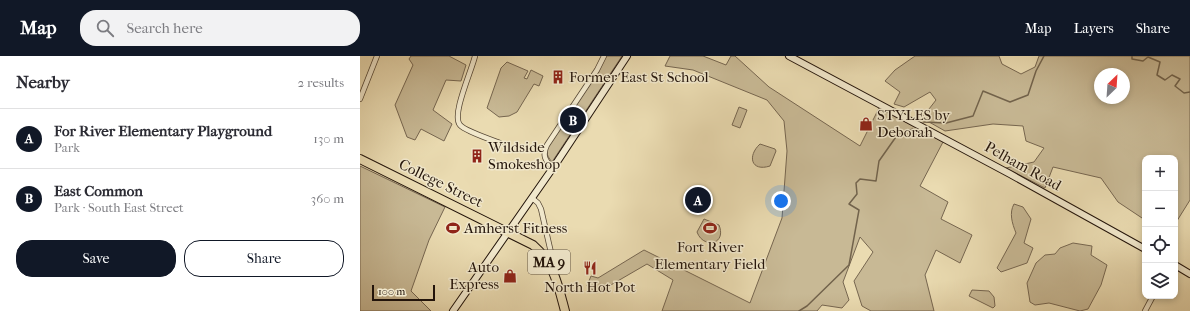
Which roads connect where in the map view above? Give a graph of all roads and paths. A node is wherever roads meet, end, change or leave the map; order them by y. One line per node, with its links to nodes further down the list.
1 (376, 56): 6 (street)
2 (475, 56): 7 (street)
3 (604, 56): 9 (street)
4 (627, 56): 9 (main road)
5 (789, 56): 12 (main road, Pelham Road)
6 (360, 99)
7 (500, 143)
8 (360, 159): 11 (highway, College Street / MA 9)
9 (553, 168): 10 (main road)
10 (532, 198): 11 (main road); 15 (street)
11 (509, 232): 15 (highway, MA 9); 17 (main road)
12 (1142, 247)
13 (1178, 267): 14 (main road)
14 (1190, 274)
15 (558, 282): 18 (highway, MA 9)
16 (1152, 299): 19 (street)
17 (453, 311)
18 (565, 311)
19 (1146, 311)

